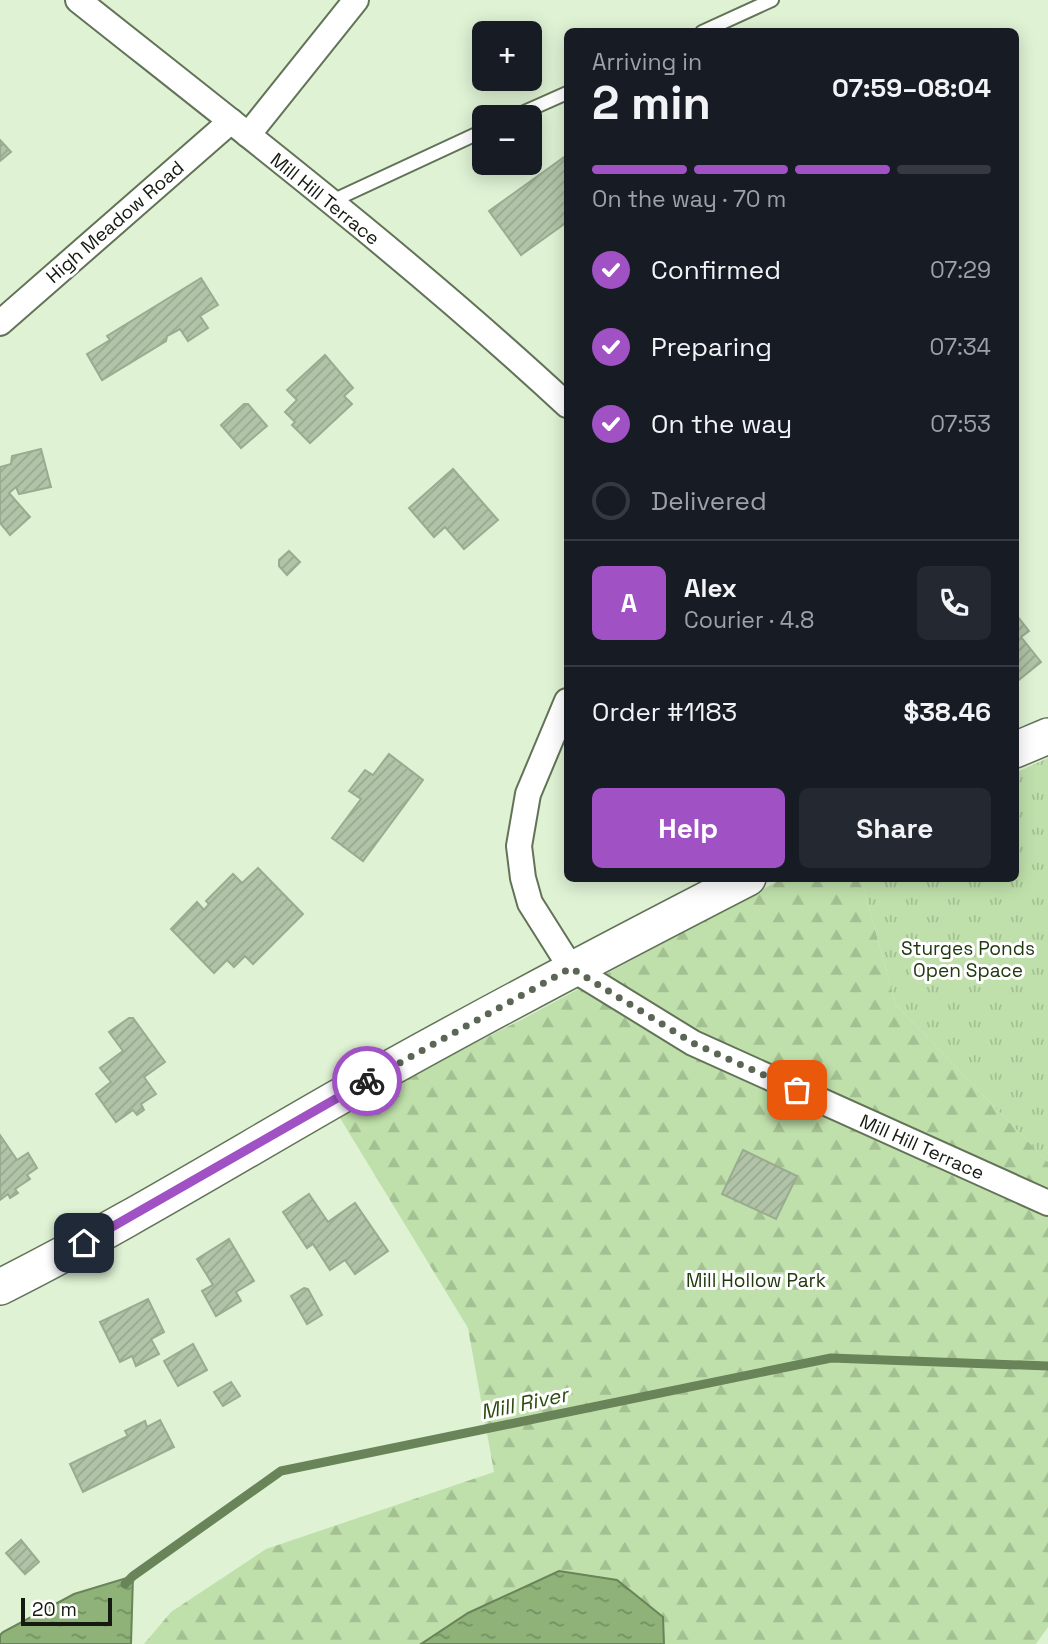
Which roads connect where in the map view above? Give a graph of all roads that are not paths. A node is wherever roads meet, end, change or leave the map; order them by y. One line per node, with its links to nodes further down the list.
1 (78, 0): 7 (street, Mill Hill Terrace)
2 (356, 0): 7 (street, High Meadow Road)
3 (772, 0): 4 (lane)
4 (711, 28)
5 (564, 94): 6 (lane)
6 (540, 105)
7 (239, 128): 9 (street, Mill Hill Terrace); 10 (street, High Meadow Road)
8 (472, 136): 9 (lane)
9 (330, 202): 11 (street, Mill Hill Terrace)
10 (0, 323)
11 (564, 402)
12 (564, 708): 16 (street, Mill Hill Terrace)
13 (1048, 736): 14 (main road)
14 (1019, 748)
15 (740, 882): 16 (main road)
16 (571, 968): 17 (street, Mill Hill Terrace); 18 (main road)
17 (1048, 1203)
18 (0, 1287)

